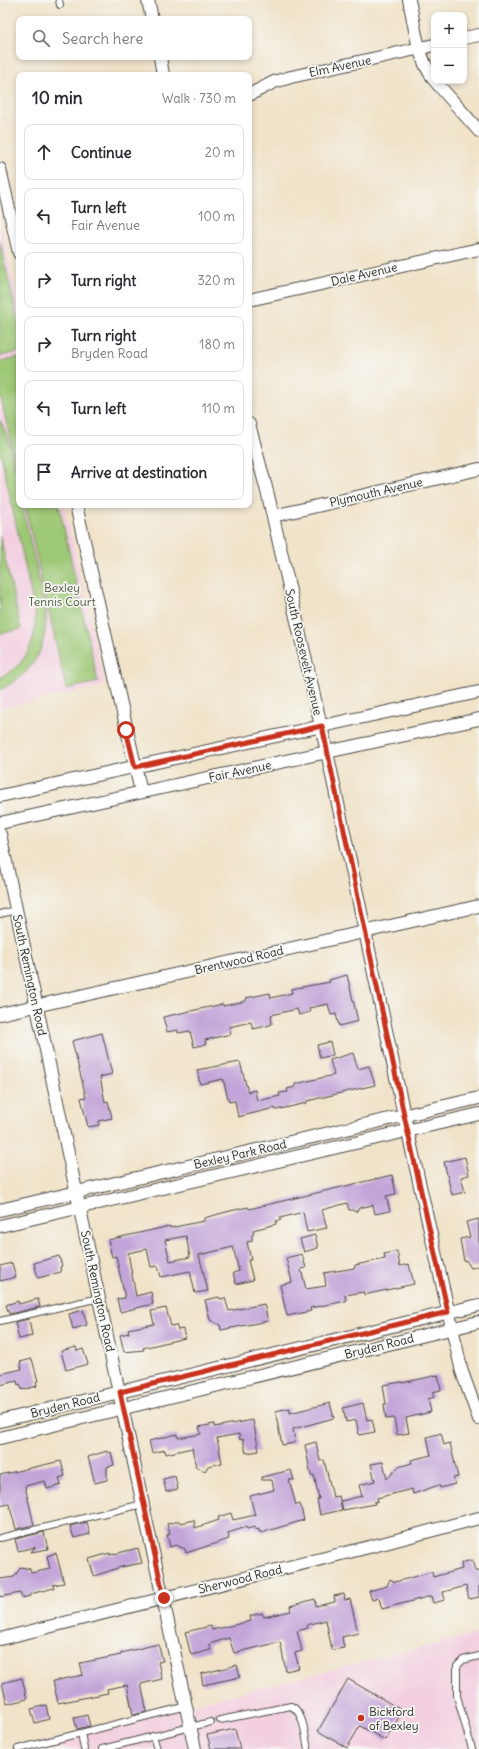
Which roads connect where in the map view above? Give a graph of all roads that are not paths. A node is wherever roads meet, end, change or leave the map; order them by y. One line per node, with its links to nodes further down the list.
1 (148, 0): 3 (street)
2 (409, 0): 7 (street)
3 (151, 16)
4 (479, 35): 5 (street)
5 (467, 37)
6 (431, 46): 7 (street, Elm Avenue)
7 (420, 48): 10 (street); 12 (street, Elm Avenue)
8 (160, 60): 9 (street)
9 (162, 72)
10 (431, 75)
11 (438, 84): 13 (street)
12 (252, 93)
13 (479, 131)
14 (0, 169): 15 (street)
15 (16, 240)
16 (479, 248): 17 (street, Dale Avenue)
17 (252, 299)
18 (252, 436): 21 (street, South Roosevelt Avenue)
19 (479, 468): 21 (street, Plymouth Avenue)
20 (77, 508): 26 (street)
21 (273, 516): 24 (street, South Roosevelt Avenue)
22 (479, 692): 24 (street)
23 (479, 719): 25 (street, Fair Avenue)
24 (322, 726): 25 (street, South Roosevelt Avenue); 26 (street)
25 (327, 752): 27 (street, Fair Avenue); 34 (street, South Roosevelt Avenue)
26 (135, 767): 27 (street); 28 (street)
27 (141, 792): 29 (street, Fair Avenue)
28 (0, 796)
29 (0, 823)
30 (0, 834): 32 (street, South Remington Road)
31 (479, 906): 34 (street, Brentwood Road)
32 (16, 910): 33 (lane); 35 (street, South Remington Road)
33 (0, 914)
34 (366, 931): 35 (street, Brentwood Road); 39 (street, South Roosevelt Avenue)
35 (36, 1006): 36 (street, Brentwood Road); 43 (street, South Remington Road)
36 (0, 1014)
37 (479, 1098): 39 (street, Bexley Park Road)
38 (479, 1114): 40 (street, Bexley Park Road)
39 (404, 1115): 40 (street, South Roosevelt Avenue); 41 (street, Bexley Park Road)
40 (408, 1131): 41 (street, Bexley Park Road); 49 (street, South Roosevelt Avenue)
41 (288, 1151): 42 (street, Bexley Park Road)
42 (188, 1174): 43 (street, Bexley Park Road); 44 (street, Bexley Park Road)
43 (77, 1192): 44 (street, South Remington Road); 45 (street, Bexley Park Road)
44 (80, 1208): 46 (street, Bexley Park Road); 47 (street, South Remington Road)
45 (0, 1210)
46 (0, 1226)
47 (99, 1298): 50 (lane); 55 (street, South Remington Road)
48 (479, 1305): 49 (street, Bryden Road)
49 (448, 1312): 52 (street, South Roosevelt Avenue); 53 (street, Bryden Road)
50 (0, 1321)
51 (479, 1322): 52 (street, Bryden Road)
52 (452, 1329): 53 (street, Bryden Road); 57 (street, South Roosevelt Avenue)
53 (330, 1349): 54 (street, Bryden Road); 54 (street, Bryden Road)
54 (231, 1373): 55 (street, Bryden Road); 56 (street, Bryden Road)
55 (120, 1392): 56 (street, South Remington Road); 58 (street, Bryden Road)
56 (123, 1408): 58 (street, Bryden Road); 59 (street, South Remington Road)
57 (479, 1419)
58 (6, 1428)
59 (143, 1504): 61 (lane); 62 (street, South Remington Road)
60 (479, 1518): 62 (street, Sherwood Road)
61 (0, 1538)
62 (164, 1598): 63 (street, Sherwood Road); 65 (street, South Remington Road)
63 (0, 1639)
64 (479, 1656): 78 (lane)
65 (186, 1706): 68 (street, South Remington Road); 69 (lane)
66 (220, 1720): 77 (lane)
67 (211, 1722): 68 (lane)
68 (191, 1727): 70 (lane); 76 (street, South Remington Road)
69 (81, 1733): 71 (lane); 73 (lane)
70 (154, 1736): 74 (lane); 75 (lane)
71 (45, 1746): 72 (lane)
72 (18, 1749)
73 (84, 1749)
74 (102, 1749)
75 (157, 1749)
76 (195, 1749)
77 (308, 1749)
78 (472, 1749)

